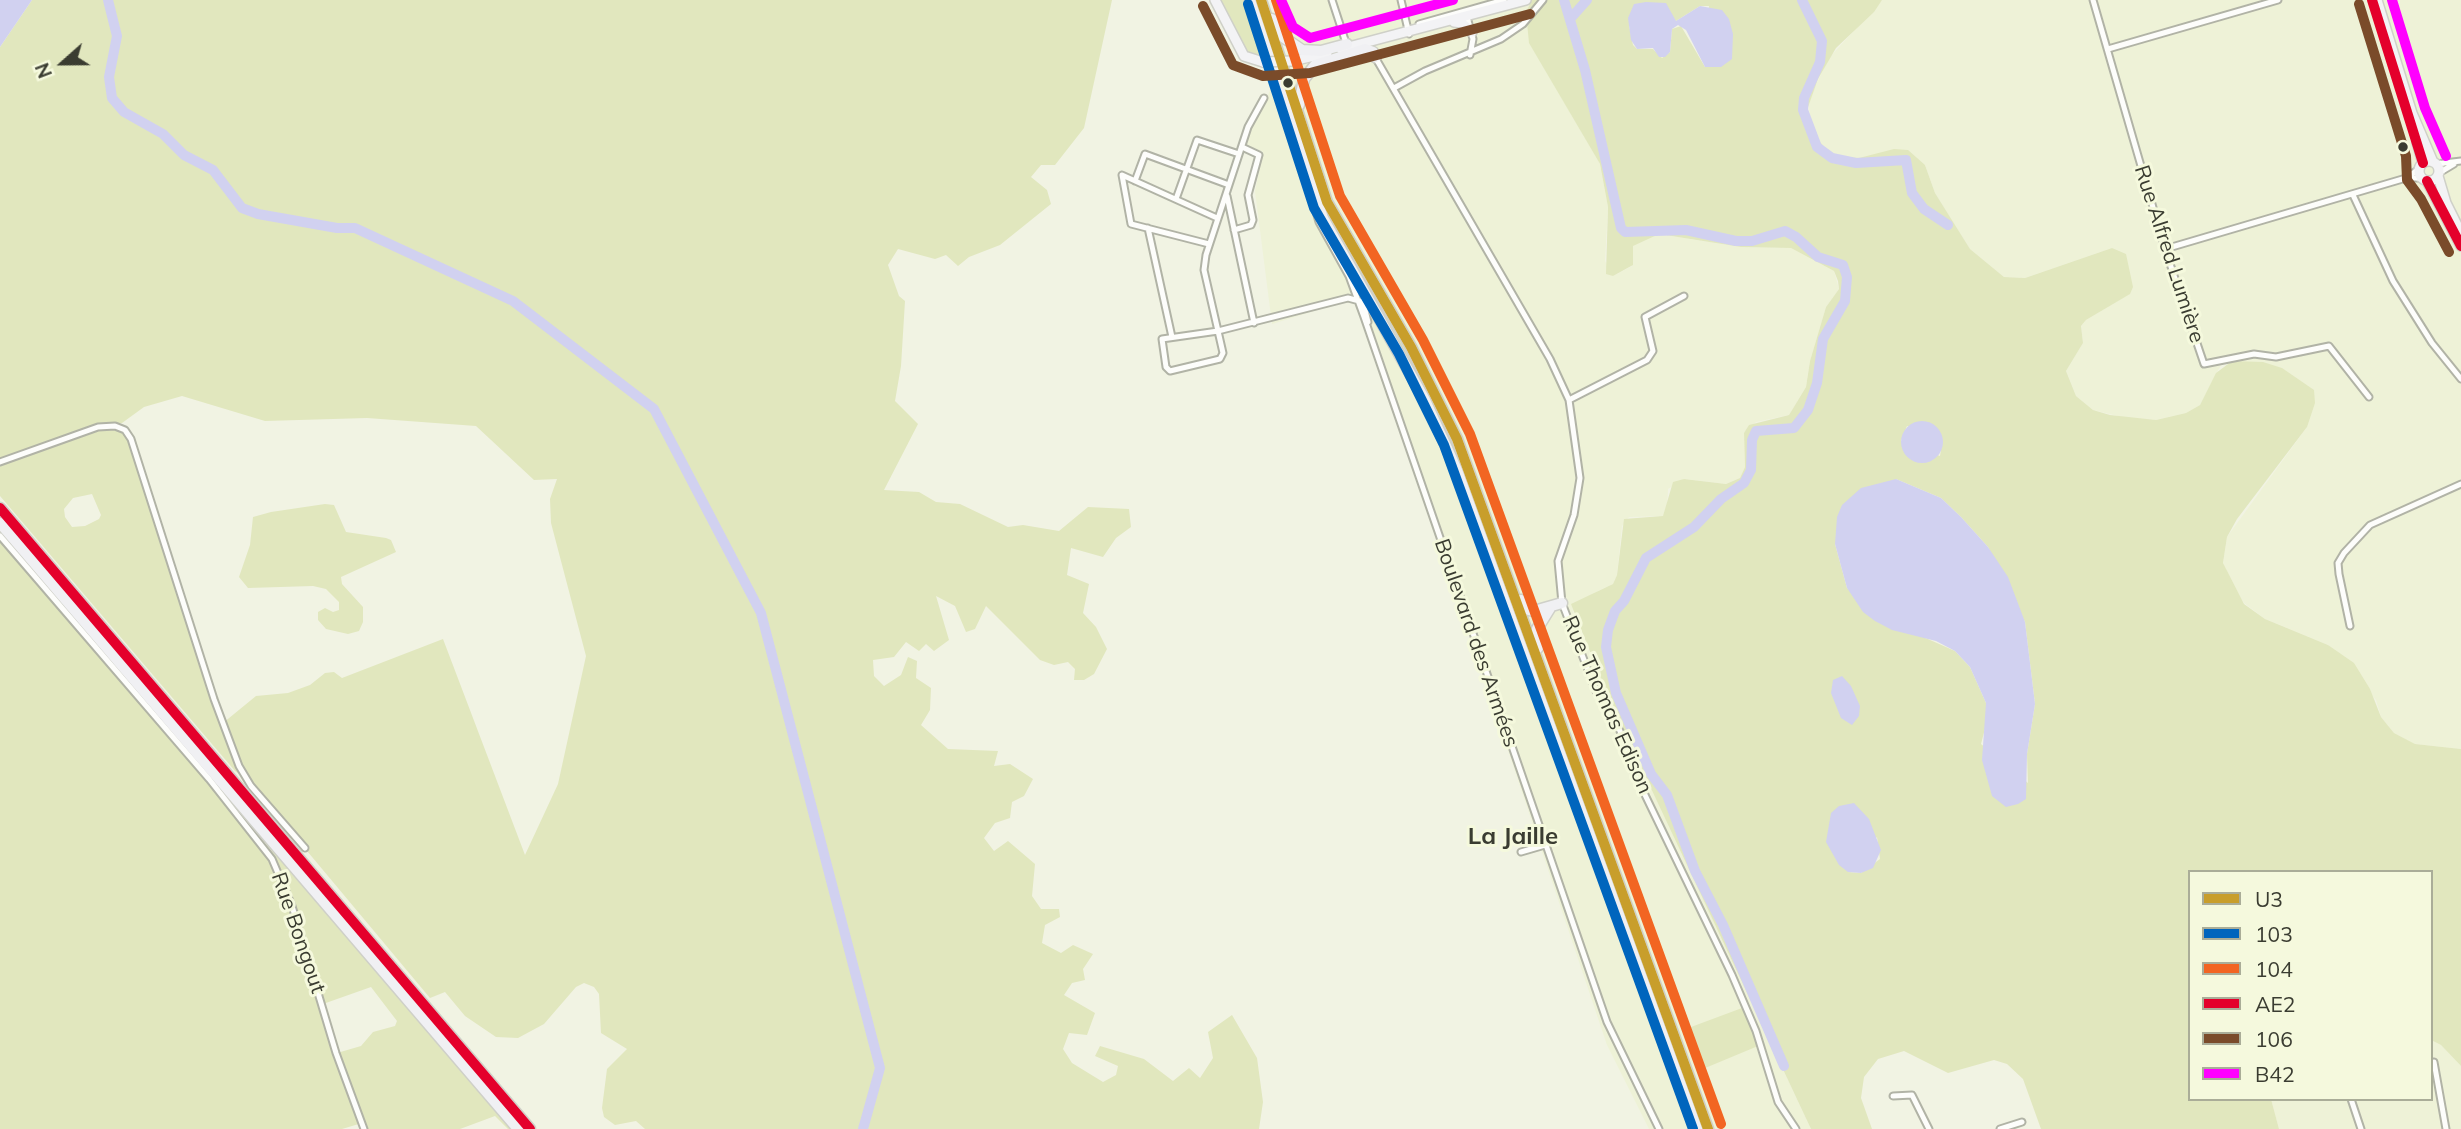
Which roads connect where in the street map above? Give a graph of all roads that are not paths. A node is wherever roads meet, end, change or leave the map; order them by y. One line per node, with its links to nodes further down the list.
1 (1215, 0): 16 (main road, bridge)
2 (1250, 0): 27 (highway)
3 (1264, 0): 18 (highway); 24 (highway)
4 (1332, 0): 18 (street)
5 (1401, 0): 16 (street)
6 (1504, 0): 13 (street)
7 (1527, 0): 14 (main road)
8 (1543, 0): 20 (street)
9 (2093, 0): 19 (street, Rue Alfred Lumière)
10 (2278, 0): 19 (street)
11 (2372, 0): 31 (main road)
12 (2378, 0): 30 (main road)
13 (1478, 7): 14 (street); 16 (street)
14 (1466, 17): 15 (main road); 17 (street)
15 (1452, 22): 16 (main road); 17 (main road)
16 (1409, 30): 18 (street)
17 (1472, 32): 20 (street)
18 (1347, 44)
19 (2108, 49): 43 (street, Rue Alfred Lumière)
20 (1470, 55): 22 (street)
21 (1376, 57): 22 (street, Rue Thomas Edison); 24 (highway)
22 (1394, 88): 51 (street, Rue Thomas Edison)
23 (1264, 98): 25 (street)
24 (1298, 113): 55 (highway)
25 (1242, 146): 26 (street); 39 (street)
26 (1239, 154): 29 (street); 33 (street)
27 (1301, 155): 45 (street, Boulevard des Armées); 62 (highway)
28 (2459, 162): 30 (street)
29 (1186, 169): 32 (street); 33 (street); 36 (street)
30 (2437, 169): 31 (main road); 31 (main road); 40 (main road)
31 (2423, 173): 35 (street); 42 (main road)
32 (1135, 181): 36 (street); 38 (street)
33 (1229, 185): 34 (street)
34 (1226, 193): 37 (street); 39 (street)
35 (2353, 195): 43 (street); 49 (street)
36 (1176, 199): 37 (street)
37 (1217, 218): 41 (street)
38 (1148, 228): 41 (street); 48 (street)
39 (1234, 230): 46 (street)
40 (2461, 233)
41 (1209, 244): 47 (street)
42 (2461, 246)
43 (2165, 249): 50 (street, Rue Alfred Lumière)
44 (1684, 296): 51 (street)
45 (1355, 298): 46 (street); 67 (street, Boulevard des Armées)
46 (1254, 323): 47 (street)
47 (1218, 331): 48 (street); 48 (street)
48 (1172, 337)
49 (2461, 379)
50 (2369, 397)
51 (1569, 400): 58 (street, Rue Thomas Edison)
52 (0, 462): 68 (street)
53 (2461, 484): 60 (street)
54 (0, 508): 78 (highway)
55 (1489, 522): 59 (highway); 61 (highway)
56 (0, 523): 77 (highway)
57 (0, 536): 76 (street, Rue Bongout)
58 (1562, 604): 59 (highway); 82 (street, Rue Thomas Edison)
59 (1552, 607): 61 (highway)
60 (2350, 626)
61 (1554, 703): 62 (highway)
62 (1556, 725): 63 (highway); 64 (highway); 70 (highway); 71 (highway)
63 (1591, 782)
64 (1571, 802)
65 (1609, 827): 71 (highway)
66 (1583, 835): 70 (highway)
67 (1545, 845): 69 (street); 79 (street, Boulevard des Armées)
68 (305, 848)
69 (1521, 852)
70 (1606, 876): 80 (highway)
71 (1628, 908): 81 (highway)
72 (2434, 1062): 86 (street)
73 (1893, 1096): 83 (street)
74 (2352, 1101): 85 (street)
75 (2022, 1122): 84 (street)
76 (364, 1129)
77 (518, 1129)
78 (530, 1129)
79 (1659, 1129)
80 (1698, 1129)
81 (1708, 1129)
82 (1796, 1129)
83 (1929, 1129)
84 (2000, 1129)
85 (2361, 1129)
86 (2446, 1129)

